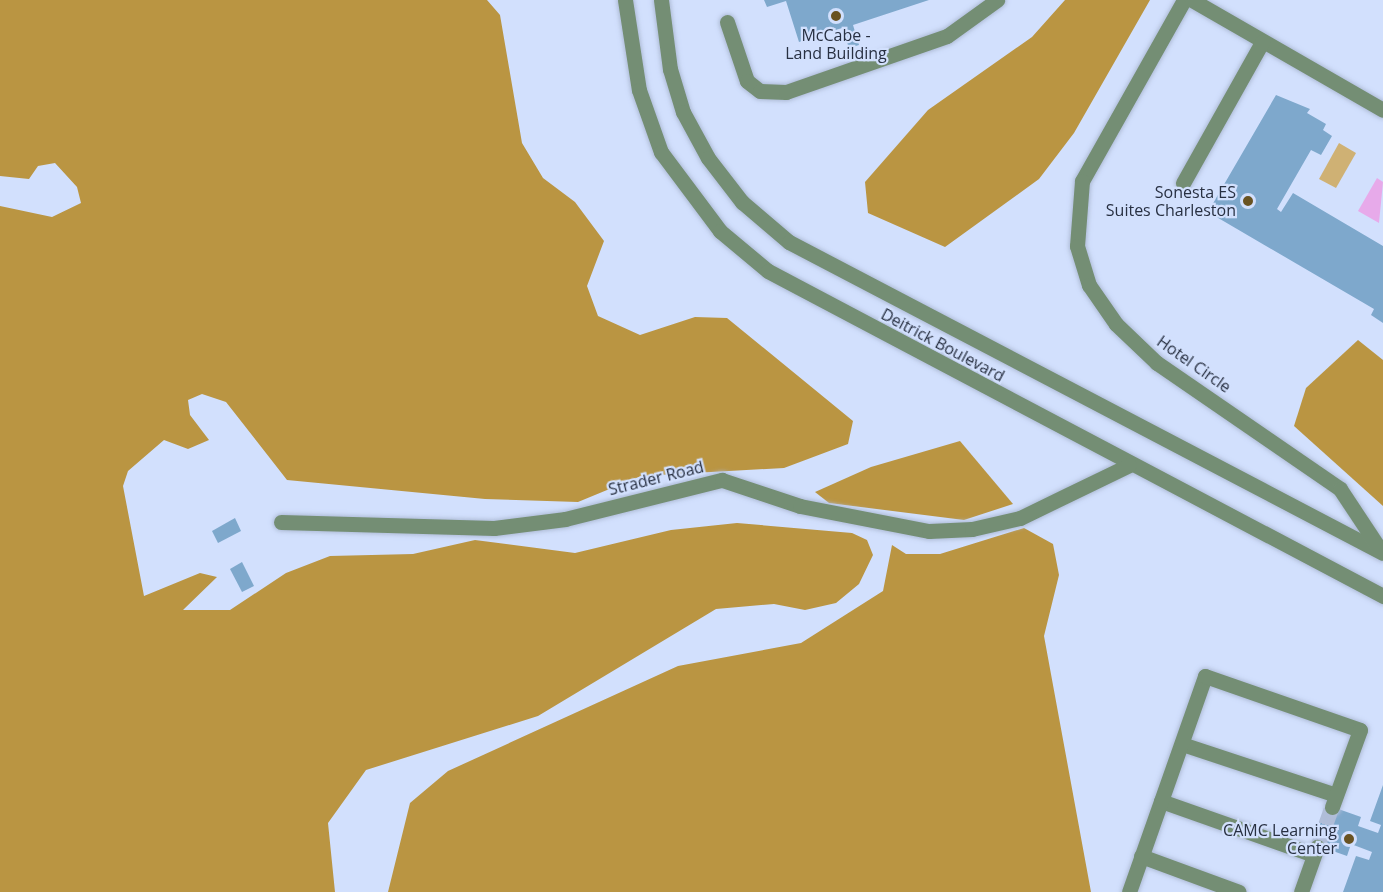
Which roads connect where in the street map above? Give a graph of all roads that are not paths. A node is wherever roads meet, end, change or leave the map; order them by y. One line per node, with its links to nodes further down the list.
1 (625, 0): 10 (street, Deitrick Boulevard)
2 (661, 0): 12 (street, Deitrick Boulevard)
3 (997, 0): 6 (street)
4 (1184, 0): 12 (street, Hotel Circle)
5 (1192, 0): 7 (street)
6 (727, 22)
7 (1262, 42): 8 (street); 9 (street)
8 (1383, 110)
9 (1183, 183)
10 (1129, 465): 11 (street, Strader Road); 13 (street, Deitrick Boulevard)
11 (281, 522)
12 (1383, 553)
13 (1383, 596)
14 (1182, 744): 14 (street); 15 (street)
15 (1161, 801): 16 (street); 19 (street)
16 (1141, 856): 17 (street); 18 (street)
17 (1129, 892)
18 (1239, 892)
19 (1301, 892)

